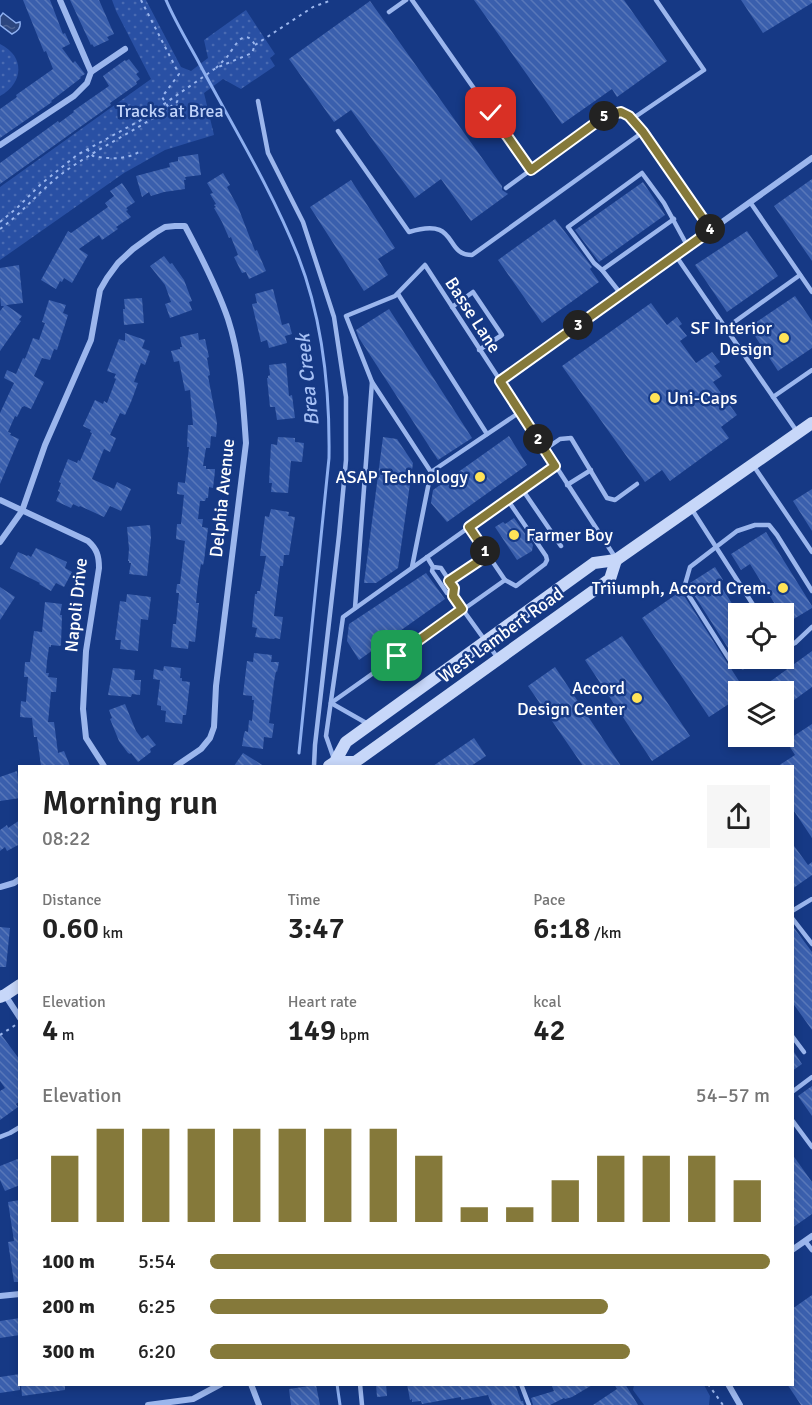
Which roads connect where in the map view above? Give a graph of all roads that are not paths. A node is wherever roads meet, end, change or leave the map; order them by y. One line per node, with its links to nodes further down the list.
1 (60, 0): 7 (street)
2 (406, 0): 5 (lane)
3 (412, 0): 14 (lane)
4 (656, 0): 9 (lane)
5 (389, 12)
6 (125, 49): 7 (street)
7 (91, 72): 12 (street)
8 (258, 101): 75 (lane)
9 (632, 119): 11 (lane); 14 (lane)
10 (338, 131): 11 (lane)
11 (643, 132): 18 (lane)
12 (0, 145)
13 (812, 158): 16 (street)
14 (531, 170): 15 (lane)
15 (506, 188)
16 (750, 202): 18 (street); 22 (lane)
17 (674, 219): 19 (lane); 21 (lane); 21 (lane)
18 (711, 230): 19 (street)
19 (688, 247): 20 (street)
20 (676, 256): 25 (street); 27 (lane)
21 (602, 270): 25 (lane)
22 (800, 274): 23 (lane); 27 (lane)
23 (812, 292)
24 (398, 294): 26 (lane, Basse Lane); 31 (lane); 36 (lane)
25 (621, 294): 30 (street)
26 (452, 307): 28 (lane, Basse Lane); 28 (lane)
27 (726, 328): 32 (lane)
28 (479, 350): 30 (lane, Basse Lane)
29 (812, 370): 32 (lane)
30 (500, 381): 33 (lane, Basse Lane)
31 (372, 382): 41 (lane); 64 (lane)
32 (773, 397): 35 (lane)
33 (520, 412): 36 (lane); 37 (lane, Basse Lane)
34 (812, 423): 35 (main road, West Lambert Road)
35 (798, 433): 38 (main road, West Lambert Road)
36 (487, 434): 41 (lane)
37 (544, 450): 39 (lane, Basse Lane); 40 (lane)
38 (753, 464): 47 (main road, West Lambert Road); 53 (lane)
39 (555, 466): 43 (lane, Basse Lane); 44 (lane)
40 (591, 470): 42 (lane); 43 (lane)
41 (431, 472): 57 (lane)
42 (637, 484)
43 (567, 485): 56 (lane, Basse Lane)
44 (522, 489): 45 (lane); 51 (lane)
45 (507, 499): 49 (lane); 59 (lane)
46 (0, 500): 48 (street, Napoli Drive)
47 (691, 508): 52 (lane); 56 (main road, West Lambert Road)
48 (22, 511): 50 (street); 73 (street, Napoli Drive); 74 (street, Delphia Avenue)
49 (469, 527): 54 (lane); 55 (lane)
50 (0, 542)
51 (561, 546)
52 (716, 547): 61 (lane); 63 (lane); 69 (lane)
53 (812, 552)
54 (488, 555): 59 (lane); 60 (lane)
55 (427, 557): 57 (lane); 58 (lane)
56 (616, 560): 67 (main road, West Lambert Road); 70 (main road, West Lambert Road)
57 (412, 567): 64 (lane)
58 (433, 567): 60 (lane); 62 (lane)
59 (505, 580): 65 (lane)
60 (449, 581): 62 (lane)
61 (812, 591)
62 (453, 596): 65 (lane)
63 (752, 603)
64 (355, 608): 71 (lane)
65 (462, 609): 67 (lane); 71 (lane)
66 (812, 627): 68 (lane)
67 (485, 642): 70 (lane); 72 (main road, West Lambert Road)
68 (794, 644)
69 (728, 657)
70 (498, 659): 76 (main road, West Lambert Road)
71 (331, 703): 72 (lane); 76 (lane)
72 (369, 725): 76 (main road, West Lambert Road)
73 (103, 765)
74 (178, 765)
75 (314, 765)
76 (334, 765)
77 (18, 880): 78 (street)
78 (0, 887)
79 (812, 899): 80 (lane)
80 (794, 910)
81 (794, 921): 82 (lane)
82 (812, 944)
83 (18, 986): 84 (main road)
84 (2, 998): 85 (street)
85 (18, 1016)
86 (794, 1039): 87 (lane)
87 (804, 1052)
88 (812, 1077): 89 (lane)
89 (794, 1090)
90 (794, 1123): 93 (lane)
91 (18, 1128): 92 (lane)
92 (0, 1137)
93 (812, 1147)
94 (812, 1236): 95 (street)
95 (805, 1241): 96 (street); 97 (lane)
96 (794, 1249)
97 (812, 1250)
98 (18, 1294): 99 (street)
99 (0, 1296)
100 (217, 1386): 105 (street)
101 (252, 1386): 106 (street)
102 (360, 1386): 107 (lane)
103 (521, 1386): 108 (lane)
104 (729, 1386): 109 (street)
105 (148, 1405)
106 (259, 1405)
107 (362, 1405)
108 (529, 1405)
109 (740, 1405)

